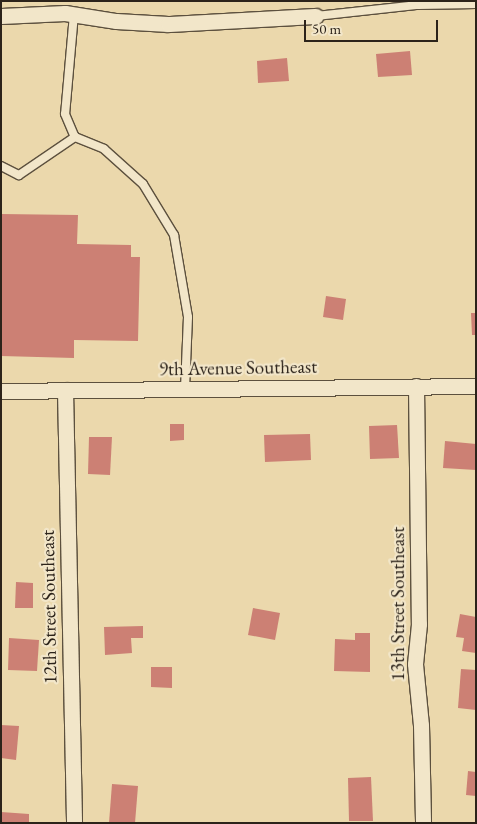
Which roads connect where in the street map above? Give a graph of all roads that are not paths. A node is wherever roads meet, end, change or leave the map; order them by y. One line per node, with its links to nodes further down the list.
1 (476, 4): 4 (lane)
2 (74, 14): 3 (street); 4 (street); 5 (lane)
3 (1, 16)
4 (316, 16)
5 (74, 137): 6 (lane); 9 (lane)
6 (1, 166)
7 (416, 386): 8 (street, 9th Avenue Southeast); 9 (street, 9th Avenue Southeast); 13 (street, 13th Street Southeast)
8 (476, 386)
9 (185, 389): 10 (street, 9th Avenue Southeast)
10 (65, 390): 11 (street, 9th Avenue Southeast); 12 (street, 12th Street Southeast)
11 (1, 391)
12 (74, 823)
13 (422, 823)

